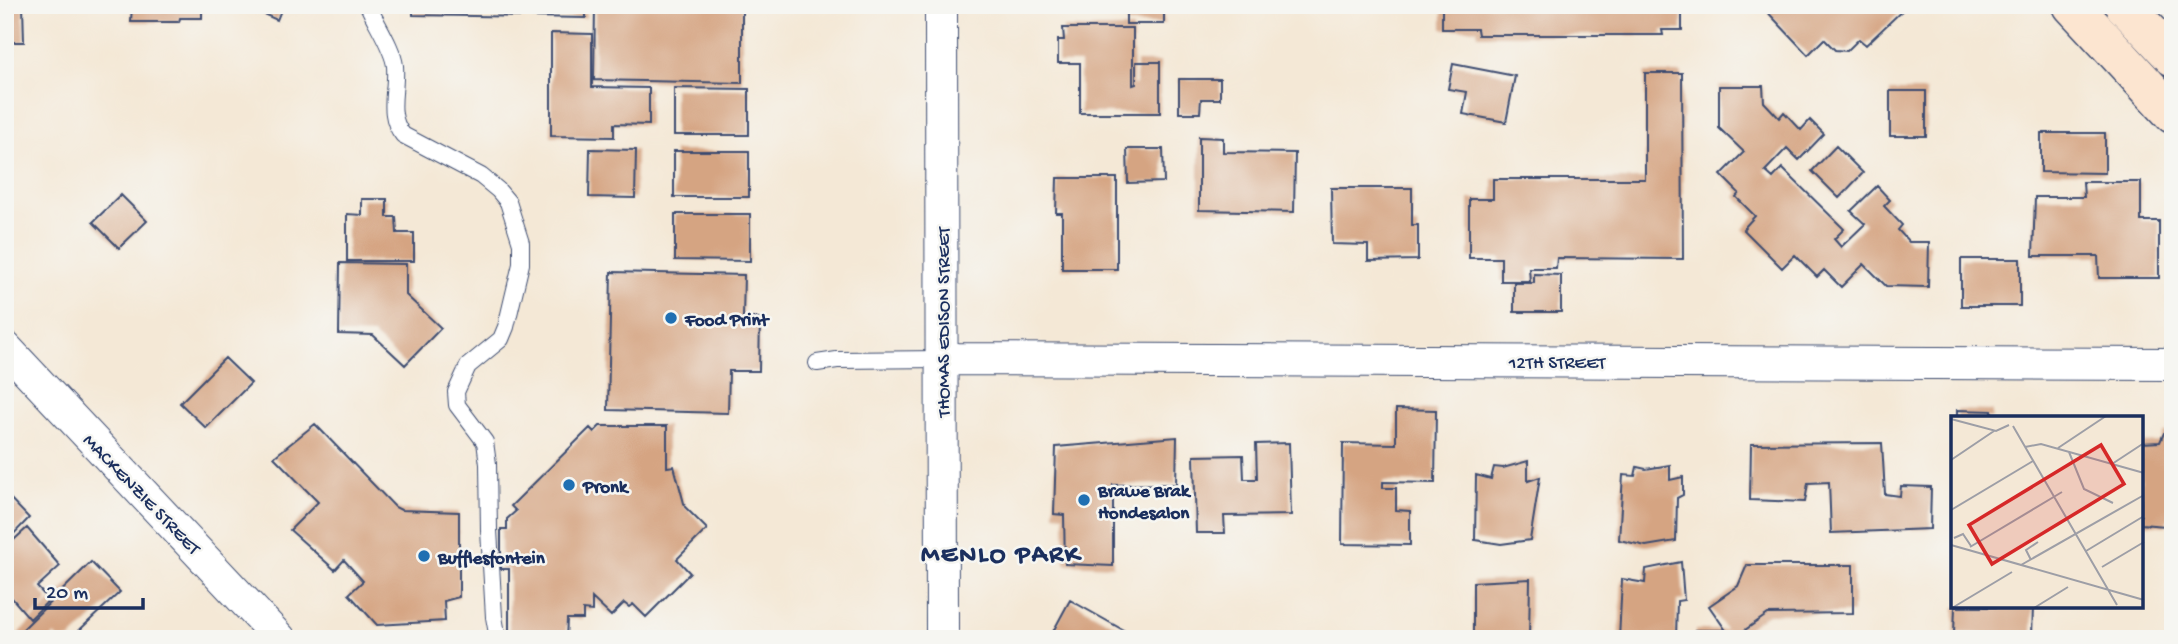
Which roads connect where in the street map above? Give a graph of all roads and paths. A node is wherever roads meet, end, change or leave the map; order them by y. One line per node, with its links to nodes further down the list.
1 (368, 5): 12 (lane)
2 (941, 5): 8 (street, THOMAS EDISON STREET)
3 (2072, 5): 6 (main road)
4 (2124, 5): 5 (main road)
5 (2173, 57)
6 (2173, 114)
7 (5, 347): 11 (street, MACKENZIE STREET)
8 (942, 359): 9 (lane); 10 (street, 12TH STREET); 13 (street, THOMAS EDISON STREET)
9 (817, 363)
10 (2173, 364)
11 (280, 639)
12 (498, 639)
13 (942, 639)

